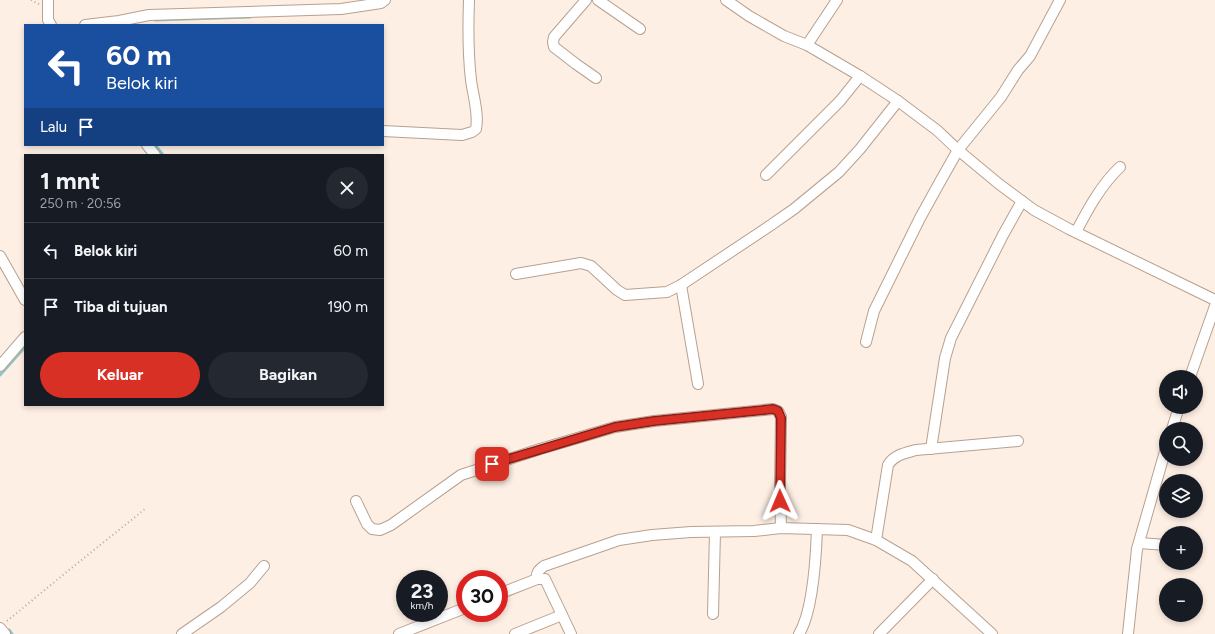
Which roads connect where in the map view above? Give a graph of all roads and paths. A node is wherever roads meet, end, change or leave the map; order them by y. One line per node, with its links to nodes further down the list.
1 (48, 0): 9 (street)
2 (385, 0): 10 (street)
3 (469, 0): 16 (street)
4 (586, 0): 14 (street)
5 (598, 0): 11 (street)
6 (726, 0): 12 (street)
7 (837, 0): 12 (street)
8 (1060, 0): 17 (street)
9 (50, 24)
10 (94, 24)
11 (640, 29)
12 (807, 45): 13 (street)
13 (860, 76): 15 (street); 19 (street)
14 (596, 78)
15 (898, 101): 17 (street); 24 (street)
16 (384, 131)
17 (958, 150): 20 (street); 29 (street)
18 (1120, 167): 21 (street)
19 (766, 175)
20 (1022, 201): 21 (street); 34 (street)
21 (1076, 232): 26 (street)
22 (0, 256): 25 (street)
23 (516, 274): 24 (street)
24 (681, 285): 32 (street)
25 (24, 298)
26 (1215, 300)
27 (1215, 306): 31 (street)
28 (24, 338): 30 (street)
29 (866, 342)
30 (0, 366)
31 (1192, 370)
32 (698, 384)
33 (1018, 441): 34 (street)
34 (931, 449): 41 (street)
35 (1161, 466): 42 (street)
36 (356, 501): 38 (street)
37 (145, 509): 51 (path)
38 (781, 528): 39 (street); 40 (street)
39 (817, 529): 41 (street); 59 (street)
40 (715, 532): 45 (street); 49 (street)
41 (876, 540): 46 (street)
42 (1139, 543): 43 (street); 61 (street)
43 (1159, 544)
44 (264, 566): 55 (street)
45 (537, 579): 47 (street); 50 (street)
46 (933, 579): 53 (street); 60 (street)
47 (508, 590)
48 (456, 612): 56 (street)
49 (713, 614)
50 (562, 615): 52 (street); 58 (street)
51 (2, 625): 54 (street)
52 (530, 631): 57 (street)
53 (989, 633)
54 (5, 634)
55 (182, 634)
56 (399, 634)
57 (515, 634)
58 (571, 634)
59 (799, 634)
60 (879, 634)
61 (1128, 634)

